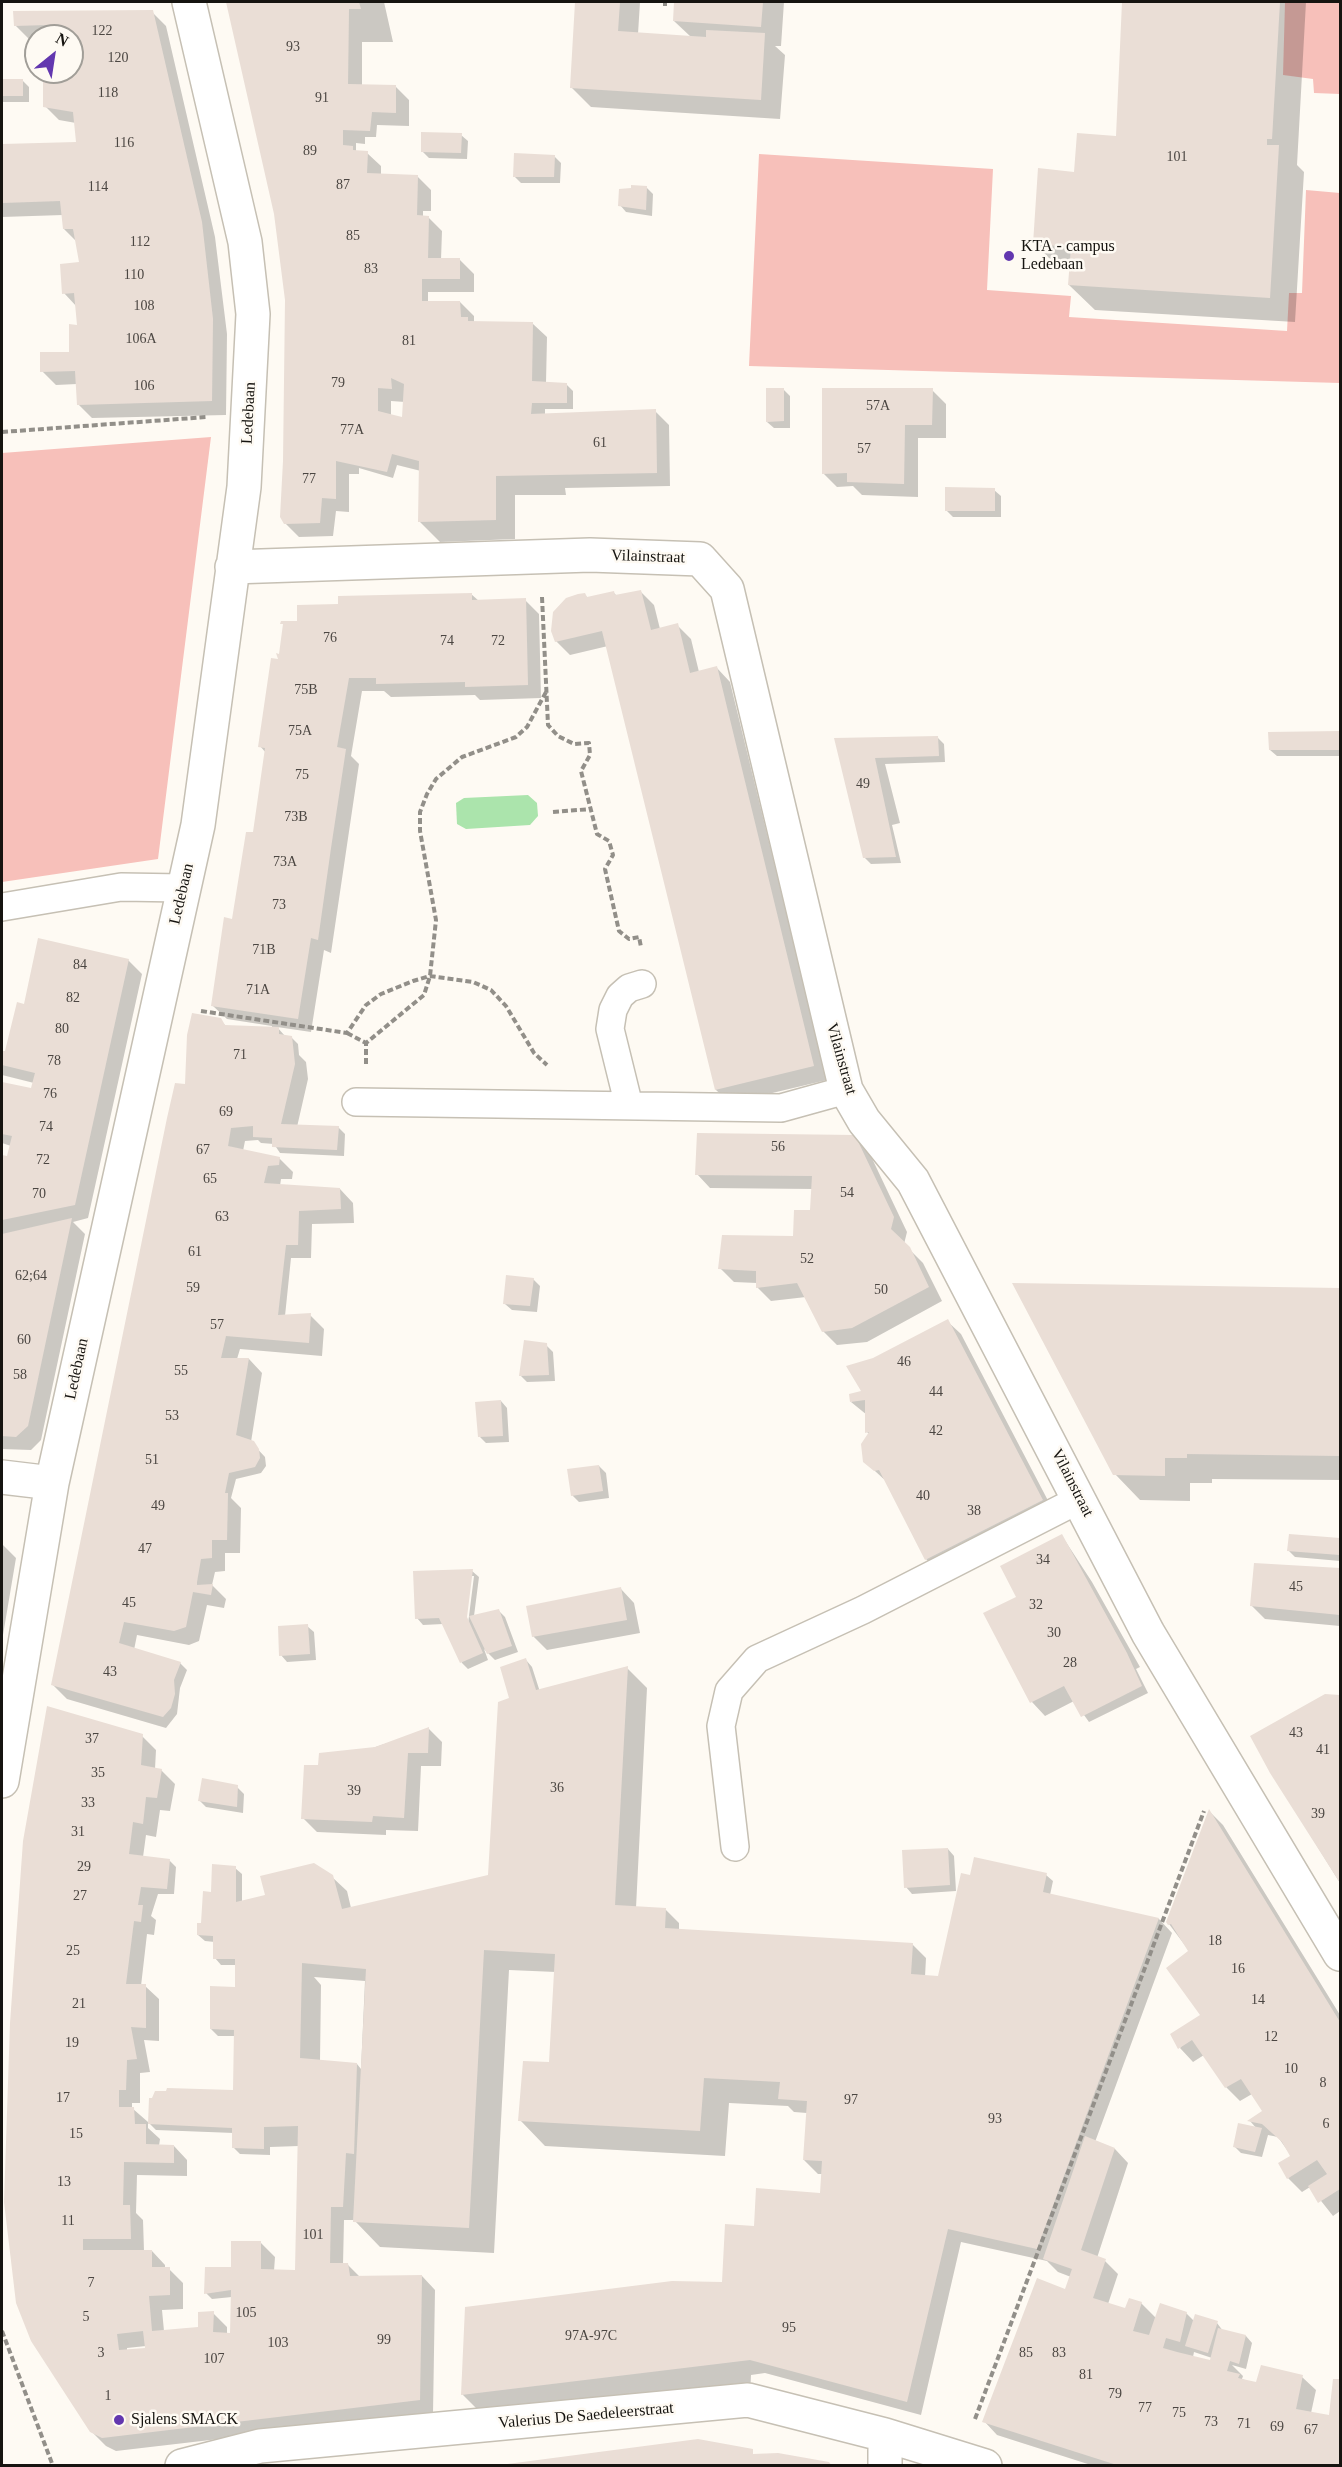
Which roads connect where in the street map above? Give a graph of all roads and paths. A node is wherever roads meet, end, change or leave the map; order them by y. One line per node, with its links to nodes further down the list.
1 (189, 2): 2 (street, Ledebaan)
2 (249, 413): 3 (path); 5 (street, Ledebaan)
3 (2, 432)
4 (541, 556): 5 (street, Vilainstraat); 6 (path); 17 (street, Vilainstraat)
5 (232, 567): 9 (street, Ledebaan)
6 (546, 691): 7 (path); 12 (path)
7 (591, 809): 8 (path); 11 (path)
8 (553, 812)
9 (183, 888): 10 (lane); 14 (street, Ledebaan)
10 (2, 907)
11 (643, 958)
12 (430, 976): 15 (path); 16 (path); 19 (path)
13 (642, 984): 20 (lane)
14 (158, 1004): 15 (path); 22 (street, Ledebaan)
15 (347, 1033): 16 (path)
16 (366, 1043): 18 (path)
17 (846, 1090): 20 (lane); 23 (street, Vilainstraat)
18 (362, 1102): 19 (lane)
19 (602, 1106): 20 (lane)
20 (629, 1106)
21 (2, 1477): 22 (street)
22 (52, 1483): 25 (street, Ledebaan)
23 (1080, 1498): 24 (street, Vilainstraat); 26 (lane)
24 (1224, 1760): 27 (street, Vilainstraat); 30 (path)
25 (2, 1781)
26 (735, 1847)
27 (1341, 1954)
28 (2, 2331): 31 (path)
29 (885, 2450): 30 (street, Valerius De Saedeleerstraat); 32 (street, Valerius De Saedeleerstraat)
30 (973, 2462)
31 (53, 2466)
32 (182, 2466)

